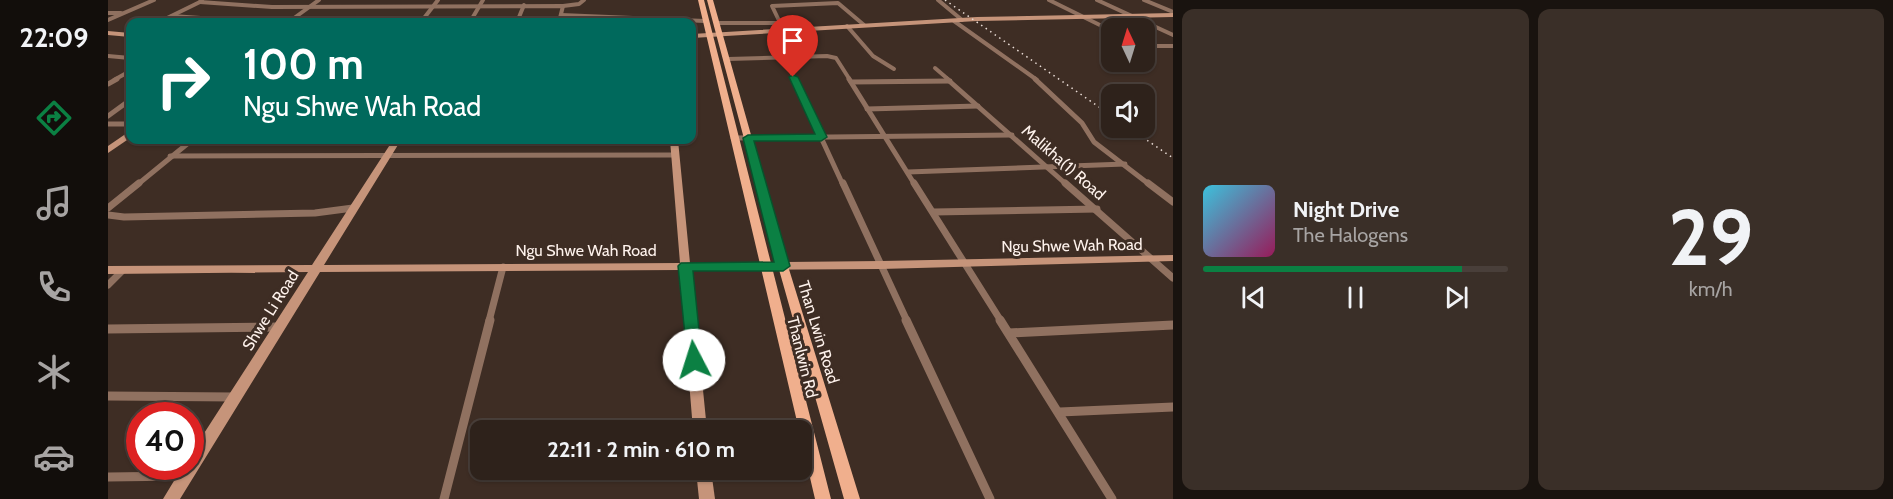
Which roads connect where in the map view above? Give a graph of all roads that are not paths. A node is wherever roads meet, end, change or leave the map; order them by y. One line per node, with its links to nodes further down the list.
1 (154, 0): 19 (street)
2 (319, 0): 16 (street)
3 (438, 0): 13 (street)
4 (483, 0): 14 (street)
5 (584, 0): 17 (street)
6 (701, 0): 20 (main road)
7 (710, 0): 20 (main road)
8 (938, 0): 34 (street)
9 (1049, 0): 25 (street)
10 (1097, 0): 23 (street)
11 (1144, 0): 21 (street)
12 (202, 1): 16 (street); 24 (street)
13 (434, 5): 14 (street); 16 (street); 29 (street)
14 (480, 5): 15 (street); 30 (street)
15 (524, 5): 17 (street); 31 (street)
16 (310, 6): 28 (street)
17 (563, 6): 22 (street)
18 (108, 13): 19 (street)
19 (123, 14): 33 (street)
20 (709, 14): 22 (street); 36 (street); 43 (main road, Thanlwin Rd)
21 (1173, 14): 23 (street)
22 (561, 15): 32 (street)
23 (1132, 15): 25 (street); 44 (street)
24 (172, 16): 26 (street); 27 (street)
25 (1083, 16): 34 (street); 38 (street)
26 (168, 18)
27 (211, 18)
28 (294, 18)
29 (424, 18)
30 (472, 18)
31 (519, 18)
32 (560, 18)
33 (108, 20)
34 (962, 20): 35 (street)
35 (954, 21): 37 (street); 77 (street)
36 (780, 23): 37 (street); 40 (street)
37 (864, 25): 39 (street)
38 (1101, 25)
39 (847, 26): 40 (street); 53 (street)
40 (784, 31): 43 (street)
41 (108, 33): 42 (street)
42 (126, 35)
43 (714, 35): 45 (street); 51 (main road, Than Lwin Road); 68 (main road, Thanlwin Rd)
44 (1173, 35)
45 (696, 36)
46 (1155, 46): 47 (street)
47 (1173, 46)
48 (108, 56): 50 (street)
49 (784, 57): 51 (street); 56 (street); 65 (street)
50 (126, 58)
51 (728, 59): 69 (main road, Than Lwin Road)
52 (935, 68): 55 (street, Malikha(1) Road)
53 (894, 69)
54 (126, 73): 57 (street)
55 (950, 81): 56 (street); 59 (street, Malikha(1) Road)
56 (850, 82): 60 (street)
57 (108, 84)
58 (126, 103): 61 (street)
59 (978, 106): 60 (street); 64 (street, Malikha(1) Road)
60 (867, 109): 66 (street)
61 (108, 116)
62 (108, 124): 63 (street)
63 (126, 124)
64 (1012, 135): 66 (street); 78 (street, Malikha(1) Road)
65 (821, 137): 66 (street); 69 (street); 89 (street)
66 (886, 137): 79 (street)
67 (126, 138): 73 (street)
68 (733, 138): 69 (street); 91 (main road, Thanlwin Rd)
69 (748, 138): 92 (main road, Than Lwin Road)
70 (186, 144): 76 (street)
71 (395, 144): 74 (street, Shwe Li Road)
72 (675, 144): 75 (street)
73 (108, 150)
74 (387, 155): 75 (street); 76 (street); 82 (street, Shwe Li Road)
75 (676, 155): 90 (street)
76 (170, 156): 81 (street)
77 (1125, 164): 78 (street); 80 (street)
78 (1050, 169): 79 (street); 83 (street, Malikha(1) Road)
79 (908, 172): 84 (street)
80 (1173, 202)
81 (108, 208)
82 (353, 208): 85 (street); 94 (street, Shwe Li Road)
83 (1097, 209): 84 (street); 87 (street, Malikha(1) Road)
84 (934, 212): 88 (street)
85 (108, 215)
86 (1173, 258): 87 (street, Ngu Shwe Wah Road)
87 (1153, 260): 88 (street, Ngu Shwe Wah Road); 97 (street, Malikha(1) Road)
88 (965, 263): 89 (street, Ngu Shwe Wah Road); 102 (street)
89 (881, 265): 92 (street, Ngu Shwe Wah Road); 118 (street)
90 (686, 266): 91 (street, Ngu Shwe Wah Road); 93 (street, Ngu Shwe Wah Road); 107 (street)
91 (765, 266): 92 (street, Ngu Shwe Wah Road); 116 (main road, Thanlwin Rd)
92 (783, 266): 117 (main road, Than Lwin Road)
93 (502, 267): 94 (street, Ngu Shwe Wah Road); 114 (street)
94 (315, 269): 96 (street, Ngu Shwe Wah Road); 100 (street, Shwe Li Road)
95 (108, 270): 96 (street, Ngu Shwe Wah Road)
96 (123, 270): 98 (street)
97 (1173, 278)
98 (108, 285)
99 (1173, 325): 102 (street)
100 (279, 327): 101 (street); 104 (street, Shwe Li Road)
101 (108, 329)
102 (1009, 333): 106 (street)
103 (108, 396): 104 (street)
104 (235, 397): 108 (street, Shwe Li Road)
105 (1173, 407): 106 (street)
106 (1060, 412): 119 (street)
107 (699, 420)
108 (204, 446)
109 (108, 477): 110 (street)
110 (126, 477)
111 (183, 480): 113 (street, Shwe Li Road)
112 (705, 480): 115 (street)
113 (171, 499)
114 (444, 499)
115 (707, 499)
116 (823, 499)
117 (852, 499)
118 (990, 499)
119 (1112, 499)

